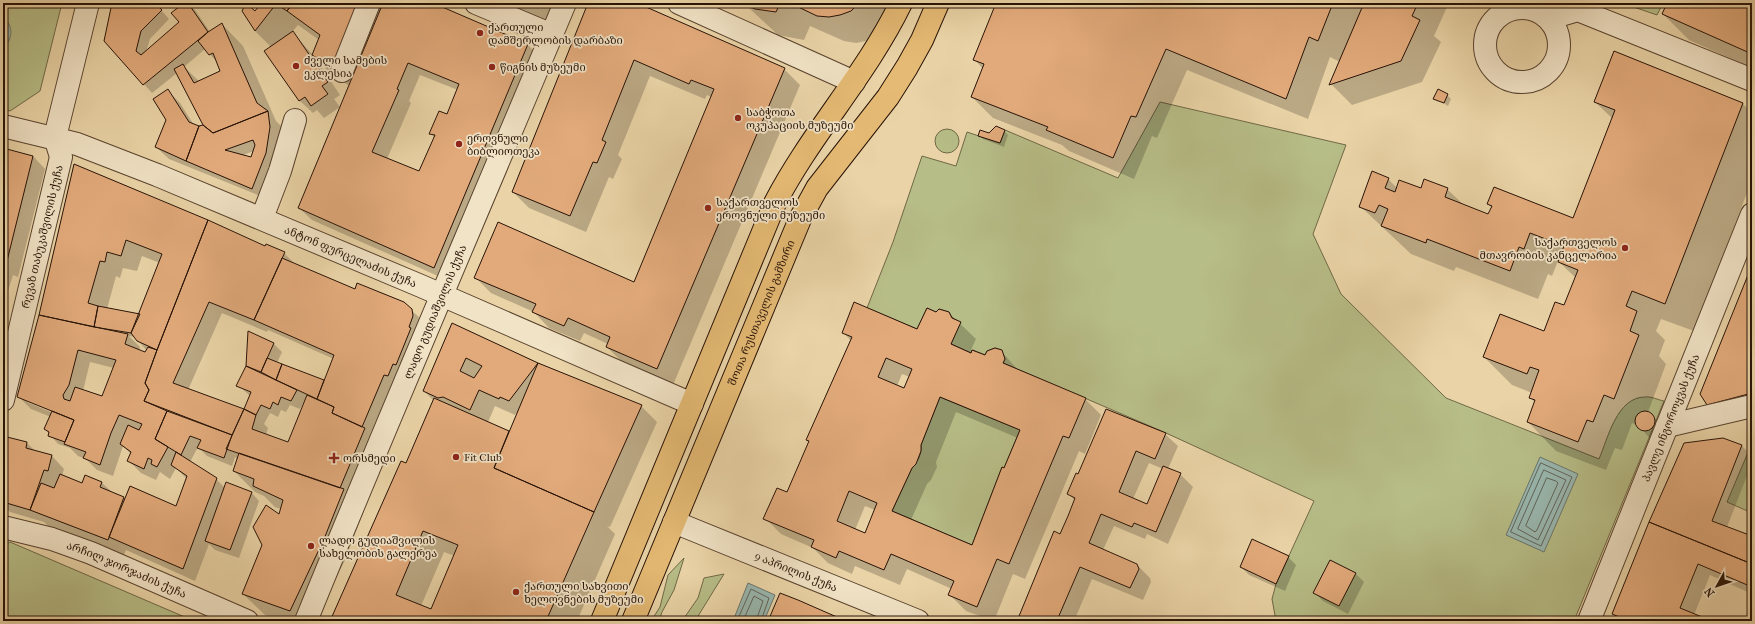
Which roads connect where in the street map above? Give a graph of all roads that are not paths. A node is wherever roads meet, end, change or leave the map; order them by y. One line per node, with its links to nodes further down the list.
1 (88, 3): 15 (street)
2 (369, 3): 10 (street)
3 (476, 3): 9 (street)
4 (565, 3): 9 (street, ლადო გუდიაშვილის ქუჩა)
5 (679, 3): 12 (street)
6 (901, 3): 12 (main road)
7 (938, 3): 23 (main road, შოთა რუსთაველის გამზირი)
8 (1552, 23): 11 (street)
9 (552, 35): 18 (street, ლადო გუდიაშვილის ქუჩა)
10 (342, 71)
11 (1752, 80)
12 (854, 82): 20 (main road)
13 (295, 120): 17 (street)
14 (3, 126): 15 (street, ანტონ ფურცელაძის ქუჩა)
15 (55, 137): 17 (street, ანტონ ფურცელაძის ქუჩა); 19 (street, რევაზ თაბუკაშვილის ქუჩა)
16 (1752, 214): 22 (street, პავლე ინგოროყვას ქუჩა)
17 (262, 218): 18 (street, ანტონ ფურცელაძის ქუჩა)
18 (442, 295): 20 (street, ანტონ ფურცელაძის ქუჩა); 26 (street, ლადო გუდიაშვილის ქუჩა)
19 (3, 400)
20 (692, 404): 27 (main road)
21 (1752, 406): 22 (street)
22 (1667, 426): 30 (street, პავლე ინგოროყვას ქუჩა)
23 (674, 522): 28 (main road, შოთა რუსთაველის გამზირი); 29 (street, 9 აპრილის ქუჩა)
24 (3, 527): 25 (street, არჩილ ჯორჯაძის ქუჩა)
25 (247, 621)
26 (306, 621)
27 (602, 621)
28 (633, 621)
29 (918, 621)
30 (1589, 621)

